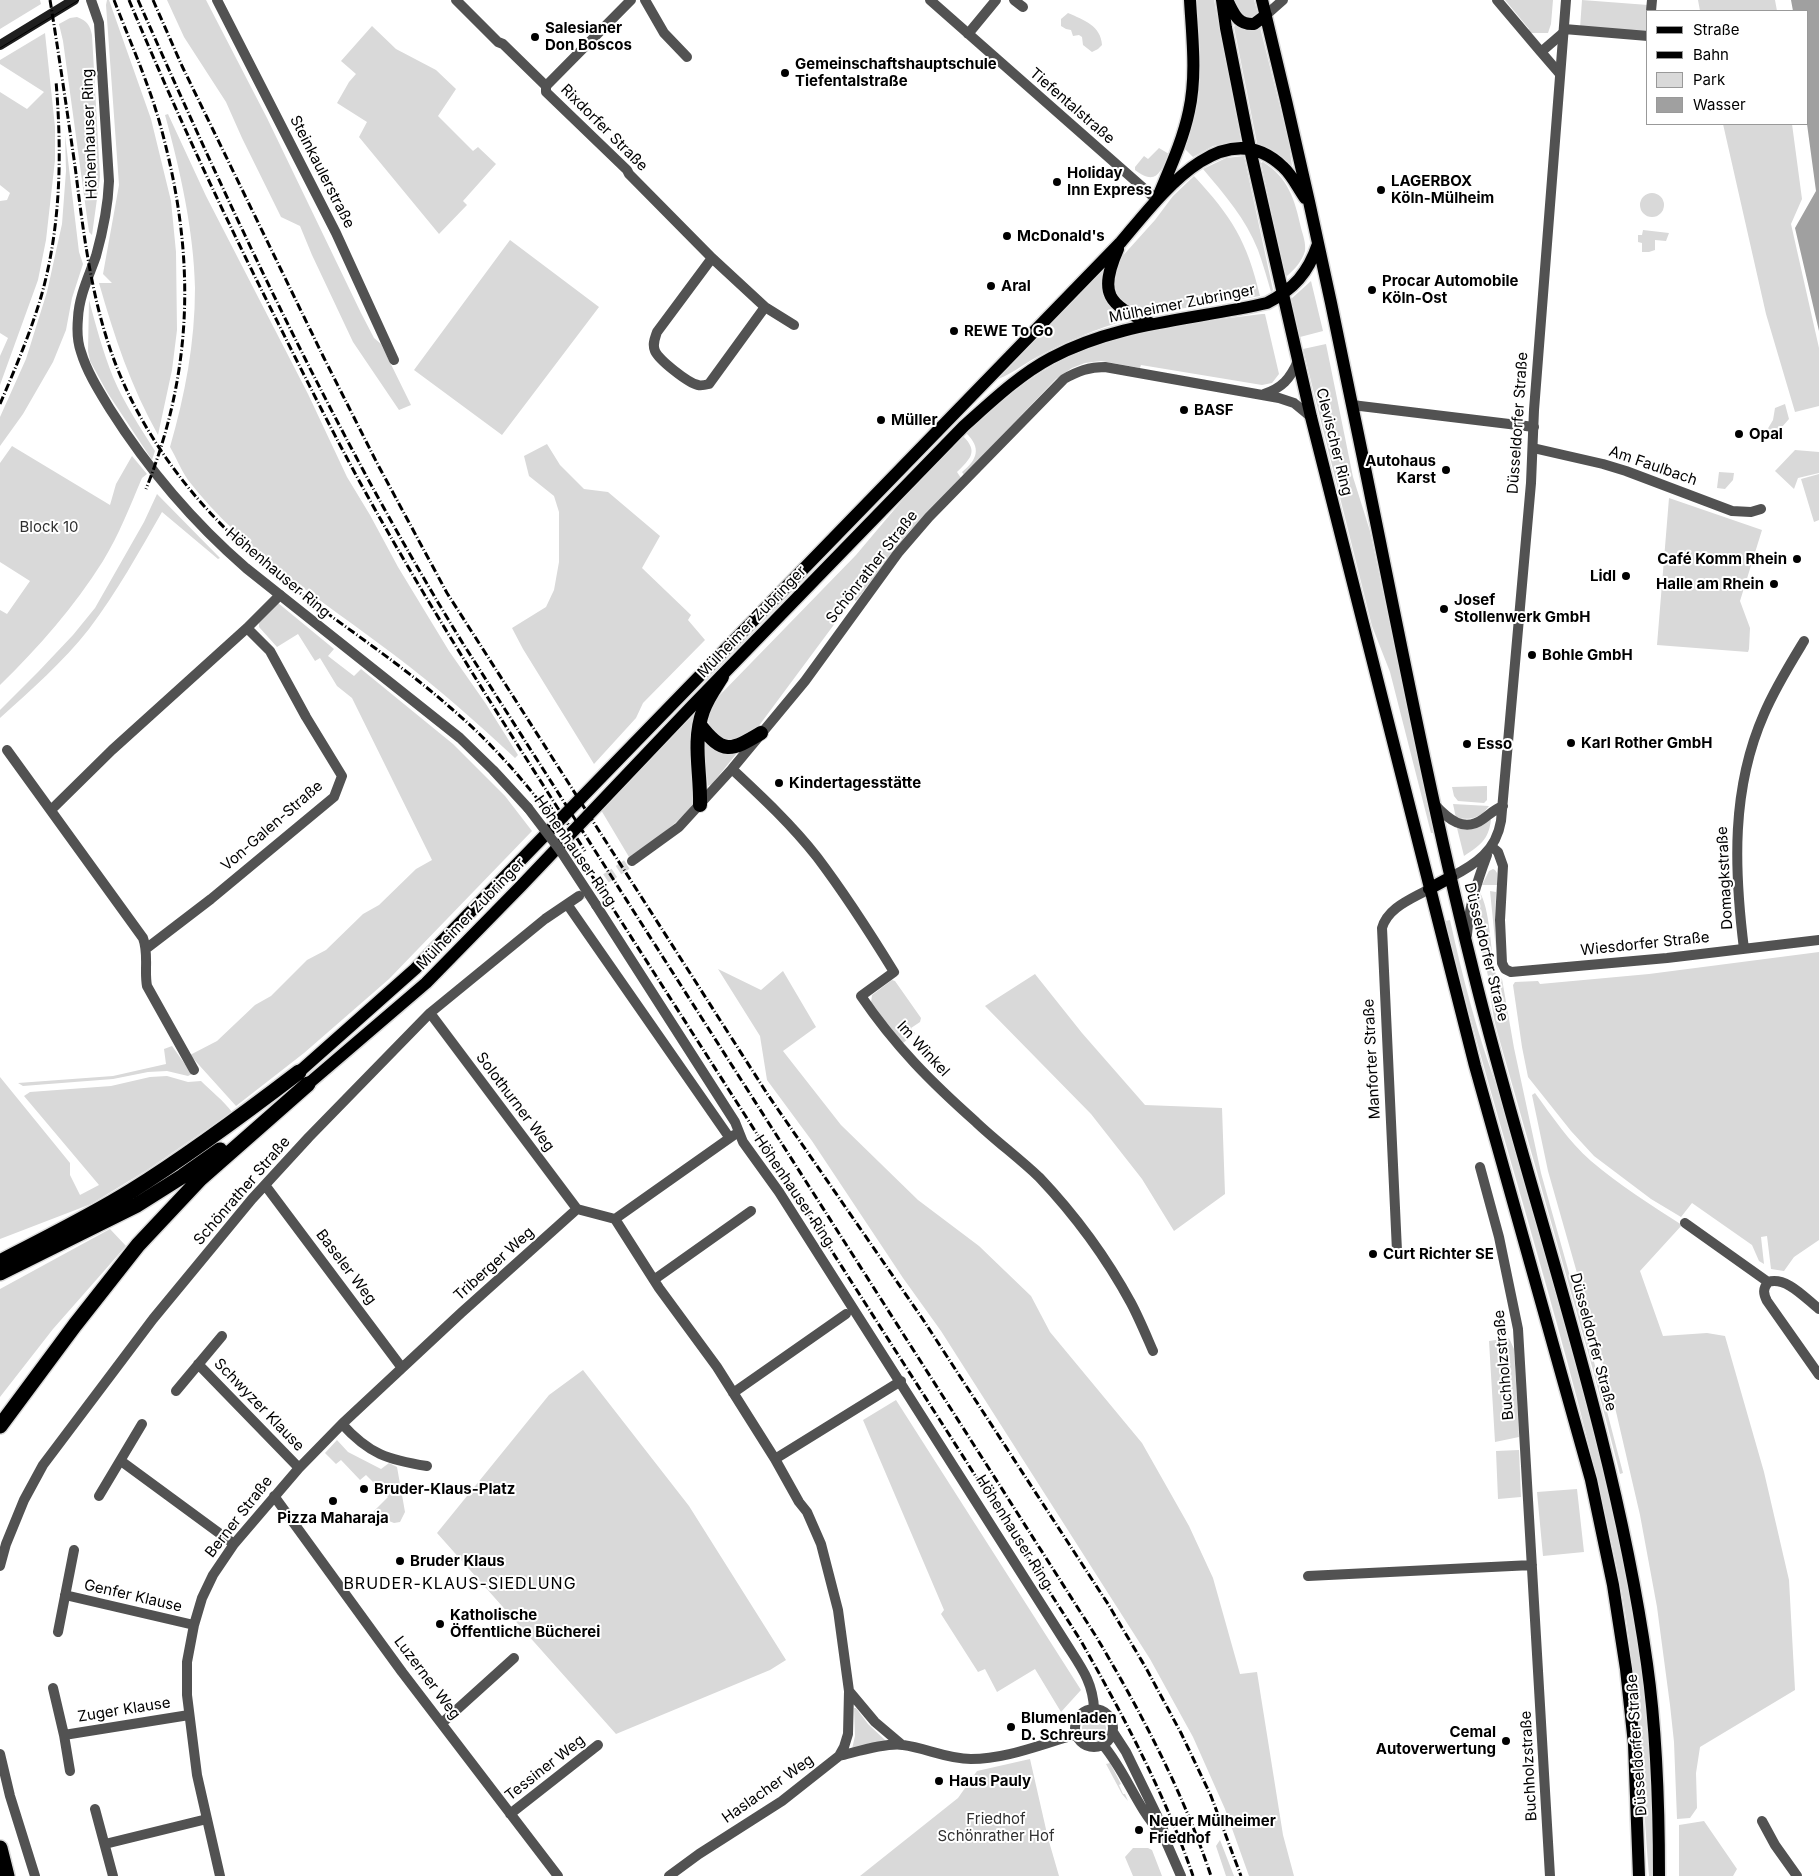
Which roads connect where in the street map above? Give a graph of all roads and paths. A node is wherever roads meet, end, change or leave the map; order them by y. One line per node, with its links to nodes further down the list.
1 (74, 0): 22 (main road)
2 (91, 0): 45 (street, Höhenhauser Ring)
3 (217, 0): 37 (street, Steinkaulerstraße)
4 (456, 0): 26 (street, Rixdorfer Straße)
5 (630, 0): 26 (street)
6 (645, 0): 24 (street)
7 (930, 0): 20 (street, Tiefentalstraße)
8 (996, 0): 20 (street)
9 (1014, 0): 17 (street)
10 (1190, 0): 28 (main road)
11 (1222, 0): 27 (main road, Clevischer Ring)
12 (1228, 0): 18 (main road)
13 (1262, 0): 18 (main road, Clevischer Ring)
14 (1283, 0): 18 (street)
15 (1497, 0): 23 (street)
16 (1566, 0): 19 (street, Düsseldorfer Straße)
17 (1023, 7)
18 (1266, 15): 29 (main road, Clevischer Ring)
19 (1564, 31): 21 (street); 23 (street); 25 (street, Düsseldorfer Straße)
20 (968, 34): 28 (street, Tiefentalstraße)
21 (1646, 36)
22 (0, 45)
23 (1541, 52): 25 (street)
24 (687, 57)
25 (1560, 74): 42 (street, Düsseldorfer Straße)
26 (546, 86): 32 (street, Rixdorfer Straße)
27 (1250, 149): 28 (main road); 29 (main road); 33 (main road, Clevischer Ring)
28 (1157, 200): 30 (main road, Mülheimer Zubringer)
29 (1311, 207): 31 (main road, Clevischer Ring)
30 (1121, 242): 35 (main road); 70 (main road, Mülheimer Zubringer)
31 (1318, 243): 33 (main road, Mülheimer Zubringer); 40 (main road, Clevischer Ring)
32 (712, 258): 34 (street, Rixdorfer Straße); 34 (street)
33 (1282, 295): 35 (main road, Mülheimer Zubringer); 38 (main road, Clevischer Ring)
34 (765, 307): 36 (street, Rixdorfer Straße)
35 (1150, 323): 48 (main road, Mülheimer Zubringer)
36 (794, 325)
37 (394, 360)
38 (1298, 361): 39 (street); 41 (main road, Clevischer Ring)
39 (1263, 394): 41 (street, Schönrather Straße); 50 (street, Schönrather Straße)
40 (1352, 405): 42 (street); 54 (main road, Clevischer Ring)
41 (1311, 417): 60 (main road, Clevischer Ring)
42 (1534, 427): 43 (street, Düsseldorfer Straße)
43 (1533, 448): 44 (street, Am Faulbach); 55 (street, Düsseldorfer Straße)
44 (1761, 509)
45 (280, 595): 46 (street); 71 (street, Höhenhauser Ring, bridge)
46 (247, 628): 56 (street); 65 (street, Von-Galen-Straße)
47 (1804, 641): 66 (street, Domagkstraße)
48 (722, 677): 49 (highway); 70 (main road, Mülheimer Zubringer)
49 (700, 724): 50 (highway); 53 (highway)
50 (761, 733): 52 (street, Schönrather Straße)
51 (7, 750): 56 (street)
52 (732, 769): 53 (street, Schönrather Straße); 88 (street, Im Winkel)
53 (700, 805): 58 (street, Schönrather Straße)
54 (1435, 806): 55 (street); 59 (main road, Clevischer Ring)
55 (1503, 806): 57 (street, Düsseldorfer Straße)
56 (51, 810): 65 (street)
57 (1490, 849): 59 (street, Düsseldorfer Straße); 64 (street); 67 (street, Düsseldorfer Straße)
58 (632, 861)
59 (1451, 877): 60 (main road); 64 (main road, Düsseldorfer Straße)
60 (1429, 889): 80 (street, Manforter Straße); 142 (main road, Düsseldorfer Straße)
61 (579, 896): 62 (street, Schönrather Straße)
62 (567, 904): 68 (street, Schönrather Straße); 71 (street, Höhenhauser Ring)
63 (1819, 940): 66 (street, Wiesdorfer Straße)
64 (1467, 946): 143 (main road, Düsseldorfer Straße)
65 (147, 948): 69 (street)
66 (1744, 949): 67 (street, Wiesdorfer Straße)
67 (1505, 969)
68 (430, 1013): 73 (street, Schönrather Straße); 74 (street, Solothurner Weg)
69 (194, 1070)
70 (304, 1081): 78 (highway); 82 (highway); 97 (highway)
71 (734, 1135): 76 (street); 92 (street, Höhenhauser Ring)
72 (1480, 1167): 106 (street, Buchholzstraße)
73 (264, 1185): 90 (street, Baseler Weg); 107 (street, Schönrather Straße)
74 (577, 1209): 76 (street); 90 (street, Triberger Weg)
75 (751, 1212): 83 (street)
76 (615, 1219): 83 (street)
77 (1685, 1223): 84 (street)
78 (70, 1226): 79 (highway); 81 (highway)
79 (0, 1250)
80 (1396, 1252)
81 (0, 1262)
82 (0, 1273)
83 (655, 1279): 94 (street)
84 (1768, 1282): 85 (street); 91 (street)
85 (1819, 1309)
86 (846, 1314): 94 (street)
87 (222, 1336): 89 (street, Schwyzer Klause)
88 (1153, 1351)
89 (198, 1364): 93 (street, Schwyzer Klause); 101 (street, Schwyzer Klause)
90 (402, 1368): 96 (street, Berner Straße)
91 (1819, 1375)
92 (900, 1381): 98 (street); 115 (street, Höhenhauser Ring)
93 (176, 1390)
94 (732, 1393): 98 (street)
95 (142, 1424): 99 (street)
96 (342, 1424): 100 (street); 101 (street, Berner Straße)
97 (0, 1426)
98 (776, 1460): 114 (street)
99 (121, 1461): 102 (street); 104 (street)
100 (427, 1466)
101 (299, 1468): 103 (street, Berner Straße)
102 (99, 1496)
103 (274, 1496): 104 (street, Berner Straße); 117 (street, Luzerner Weg)
104 (234, 1544): 110 (street, Berner Straße)
105 (74, 1550): 109 (street, Genfer Klause)
106 (1532, 1565): 108 (street); 141 (street, Buchholzstraße)
107 (0, 1566)
108 (1308, 1576)
109 (65, 1595): 110 (street, Genfer Klause); 111 (street, Genfer Klause)
110 (194, 1625): 116 (street, Berner Straße)
111 (58, 1632)
112 (514, 1658): 117 (street)
113 (54, 1688): 119 (street, Zuger Klause)
114 (849, 1691): 121 (street, Haslacher Weg); 125 (street)
115 (1094, 1709): 118 (street); 120 (street)
116 (189, 1715): 119 (street, Zuger Klause); 129 (street, Berner Straße)
117 (442, 1723): 128 (street, Luzerner Weg)
118 (1113, 1732): 123 (street); 131 (street)
119 (64, 1735): 126 (street, Zuger Klause)
120 (1076, 1735): 121 (street, Haslacher Weg); 123 (street)
121 (902, 1744): 125 (street, Haslacher Weg)
122 (598, 1745): 128 (street, Tessiner Weg)
123 (1103, 1745): 131 (street)
124 (0, 1754): 135 (street)
125 (839, 1756): 139 (street, Haslacher Weg)
126 (70, 1771)
127 (94, 1809): 132 (street)
128 (510, 1814): 138 (street, Luzerner Weg)
129 (207, 1818): 132 (street); 137 (street, Berner Straße)
130 (1762, 1821): 144 (street)
131 (1164, 1837): 140 (street)
132 (104, 1844): 136 (street)
133 (0, 1848): 134 (highway)
134 (7, 1876)
135 (35, 1876)
136 (112, 1876)
137 (220, 1876)
138 (558, 1876)
139 (669, 1876)
140 (1180, 1876)
141 (1550, 1876)
142 (1639, 1876)
143 (1659, 1876)
144 (1797, 1876)

